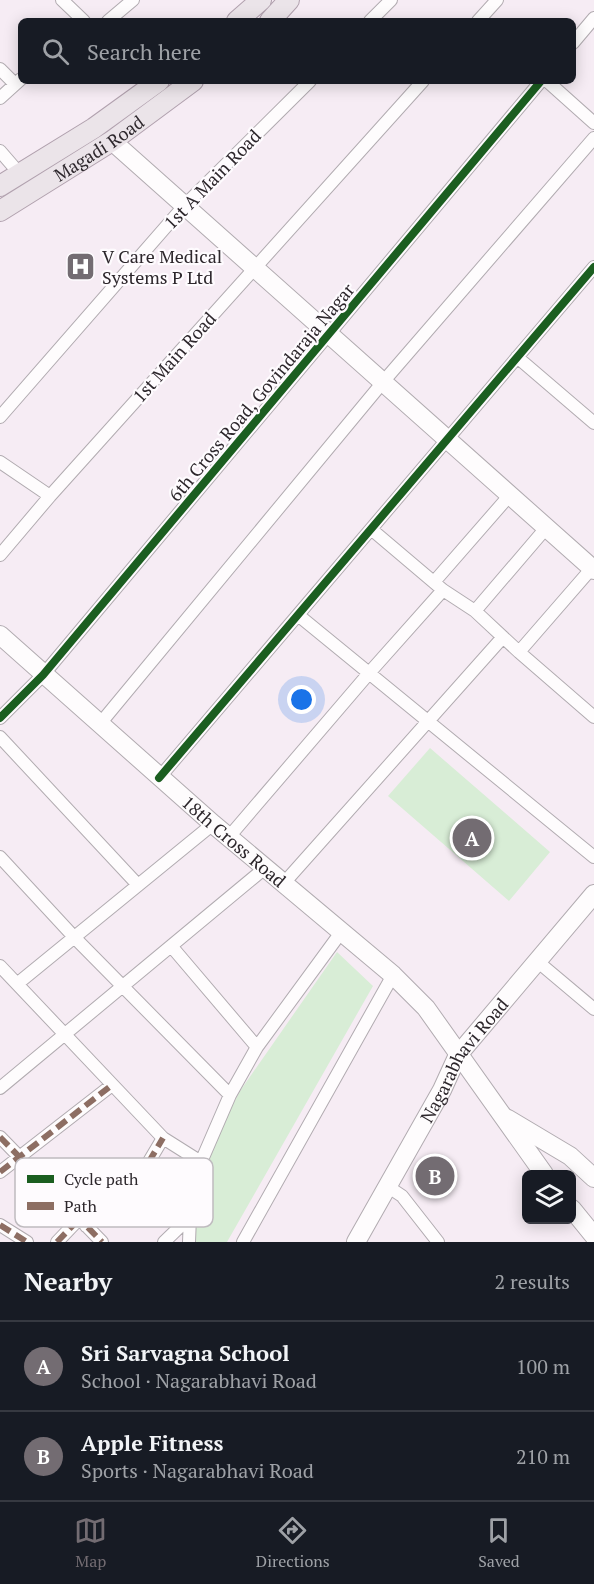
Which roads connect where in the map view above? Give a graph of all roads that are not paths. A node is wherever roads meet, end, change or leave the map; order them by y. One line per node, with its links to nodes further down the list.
1 (62, 0): 7 (street)
2 (133, 0): 8 (street)
3 (261, 0): 9 (main road)
4 (289, 0): 10 (main road)
5 (391, 0): 11 (street)
6 (496, 0): 12 (street)
7 (81, 18)
8 (112, 18)
9 (240, 18)
10 (273, 18)
11 (373, 18)
12 (481, 18)
13 (594, 18): 14 (street)
14 (576, 39)
15 (0, 69): 16 (street)
16 (18, 82): 23 (street)
17 (151, 84): 28 (main road, Magadi Road)
18 (189, 84): 26 (main road, Magadi Road)
19 (307, 84): 30 (street, 1st A Main Road)
20 (420, 84): 32 (street, 1st Main Road)
21 (538, 84): 34 (street, 6th Cross Road, Govindaraja Nagar)
22 (550, 84): 24 (street)
23 (0, 98)
24 (594, 123)
25 (594, 138): 36 (street)
26 (112, 141): 30 (street); 31 (main road, Magadi Road)
27 (0, 151): 28 (street)
28 (20, 173): 29 (main road, Magadi Road)
29 (0, 186)
30 (184, 206): 32 (street); 37 (street, 1st A Main Road)
31 (0, 211)
32 (254, 268): 34 (street); 41 (street, 1st Main Road)
33 (591, 275): 35 (street)
34 (329, 334): 36 (street); 54 (street, 6th Cross Road, Govindaraja Nagar)
35 (517, 357): 38 (street); 39 (street)
36 (383, 382): 39 (street); 58 (street)
37 (0, 417)
38 (594, 423)
39 (447, 439): 42 (street); 44 (street)
40 (0, 462): 41 (street)
41 (50, 496): 45 (street, 1st Main Road)
42 (509, 496): 43 (street); 47 (street)
43 (546, 528): 46 (street); 48 (street)
44 (371, 529): 47 (street); 49 (street)
45 (0, 555)
46 (593, 569): 52 (street)
47 (439, 586): 48 (street); 53 (street)
48 (474, 611): 51 (street)
49 (298, 615): 53 (street); 60 (street)
50 (0, 635): 54 (street, 18th Cross Road)
51 (503, 637): 52 (street); 57 (street)
52 (519, 652): 55 (street)
53 (370, 672): 57 (street); 62 (street)
54 (43, 675): 56 (street, 6th Cross Road, Govindaraja Nagar); 58 (street, 18th Cross Road)
55 (594, 717)
56 (0, 718)
57 (429, 721): 64 (street); 66 (street)
58 (99, 725): 60 (street, 18th Cross Road)
59 (0, 737): 67 (street)
60 (159, 778): 61 (street, 18th Cross Road)
61 (213, 824): 62 (street, 18th Cross Road); 67 (street)
62 (228, 838): 65 (street, 18th Cross Road)
63 (0, 857): 70 (street)
64 (594, 857)
65 (265, 868): 66 (street, 18th Cross Road); 71 (street)
66 (284, 884): 69 (street, 18th Cross Road)
67 (138, 885): 70 (street)
68 (594, 894): 72 (street, Nagarabhavi Road)
69 (342, 931): 74 (street, 18th Cross Road); 79 (street)
70 (74, 937): 75 (street); 76 (street)
71 (171, 947): 76 (street); 79 (street)
72 (537, 961): 77 (street); 80 (street, Nagarabhavi Road)
73 (0, 966): 75 (street)
74 (393, 975): 80 (street, 18th Cross Road); 108 (street)
75 (17, 984): 78 (street)
76 (123, 987): 78 (street); 83 (street)
77 (594, 1009)
78 (65, 1035): 81 (street); 82 (street)
79 (257, 1047): 83 (street)
80 (458, 1055): 84 (street, 18th Cross Road); 95 (street, Nagarabhavi Road)
81 (112, 1084): 86 (street); 87 (street)
82 (0, 1088)
83 (230, 1095): 90 (street)
84 (502, 1114): 92 (street); 94 (street)
85 (0, 1137): 87 (street)
86 (163, 1138): 88 (street); 89 (street)
87 (18, 1157)
88 (151, 1158)
89 (195, 1158)
90 (203, 1158)
91 (15, 1160): 93 (street)
92 (541, 1170)
93 (0, 1172)
94 (594, 1178)
95 (387, 1186): 109 (street, Nagarabhavi Road); 110 (street)
96 (576, 1214): 102 (street)
97 (0, 1225): 103 (street)
98 (76, 1227): 104 (street)
99 (88, 1227): 105 (street)
100 (180, 1227): 106 (street)
101 (190, 1227): 107 (street)
102 (594, 1236)
103 (27, 1242)
104 (57, 1242)
105 (102, 1242)
106 (164, 1242)
107 (189, 1242)
108 (243, 1242)
109 (356, 1242)
110 (438, 1242)

